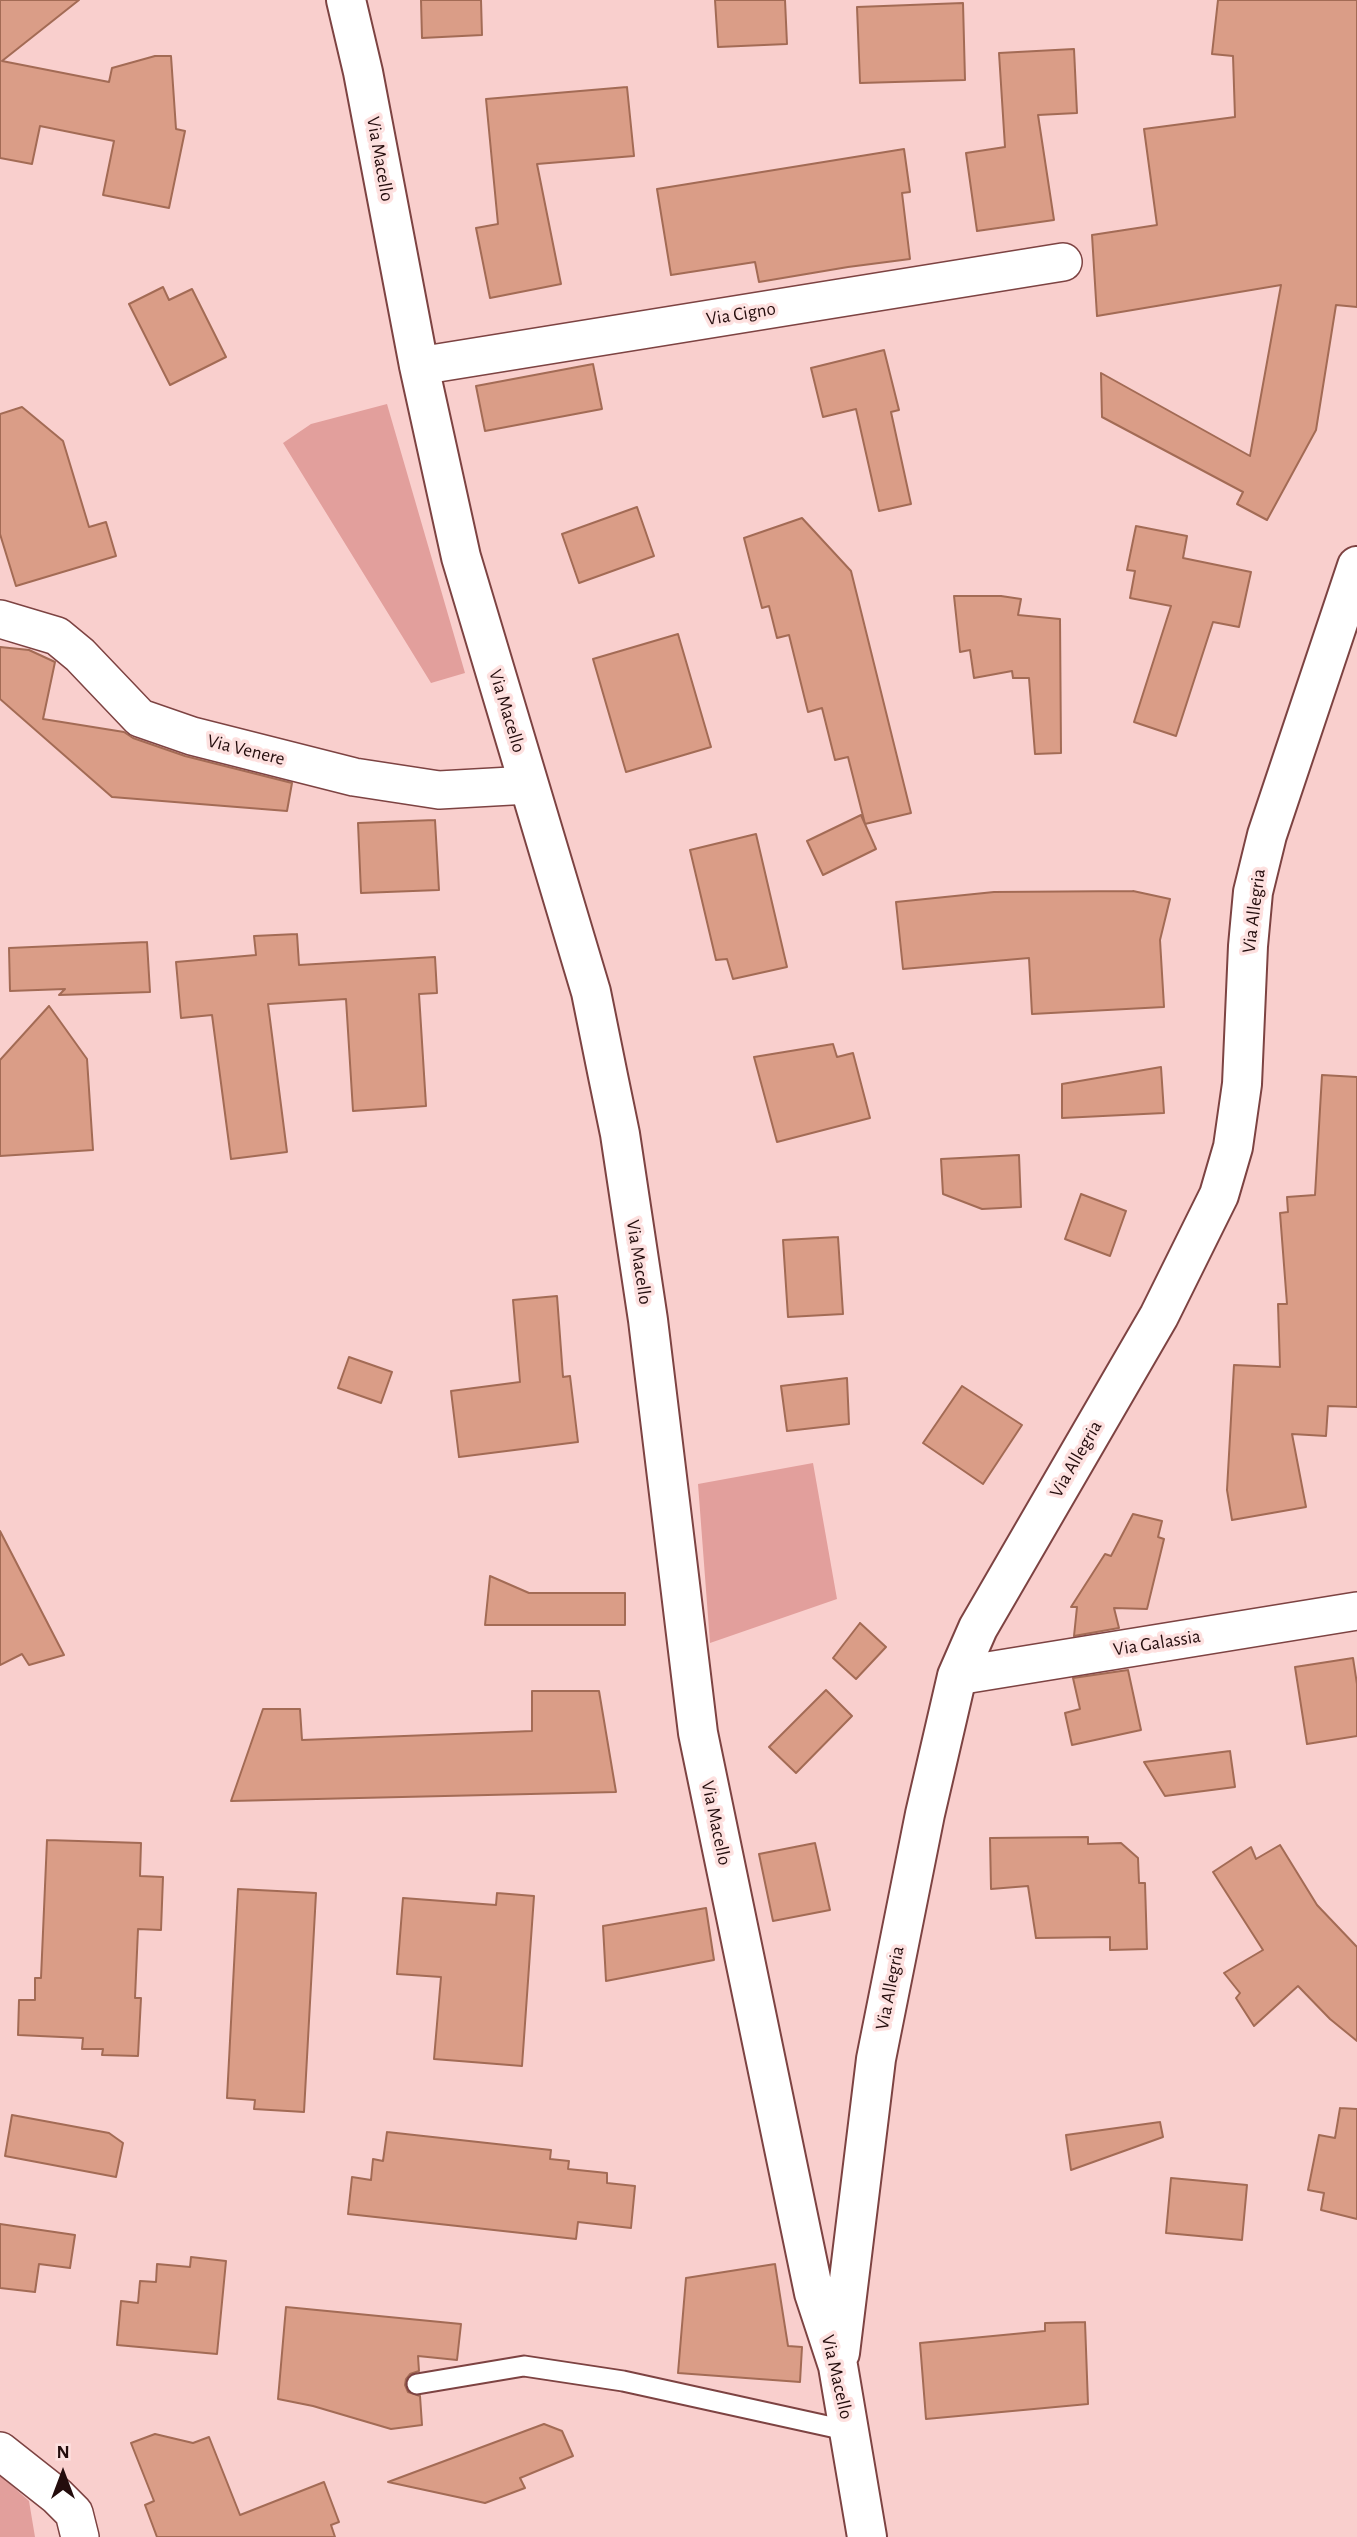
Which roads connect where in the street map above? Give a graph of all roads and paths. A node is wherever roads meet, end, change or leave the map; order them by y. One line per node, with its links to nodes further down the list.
1 (346, 0): 3 (street, Via Macello)
2 (1063, 262): 3 (street, Via Cigno)
3 (419, 366): 6 (street, Via Macello)
4 (1357, 566): 8 (street, Via Allegria)
5 (0, 619): 6 (street, Via Venere)
6 (529, 785): 9 (street, Via Macello)
7 (1357, 1611): 8 (street, Via Galassia)
8 (957, 1676): 9 (street, Via Allegria)
9 (838, 2366): 11 (street, Via Macello)
10 (417, 2384): 11 (lane)
11 (850, 2431): 14 (street, Via Macello)
12 (0, 2451): 13 (street)
13 (80, 2537)
14 (867, 2537)

